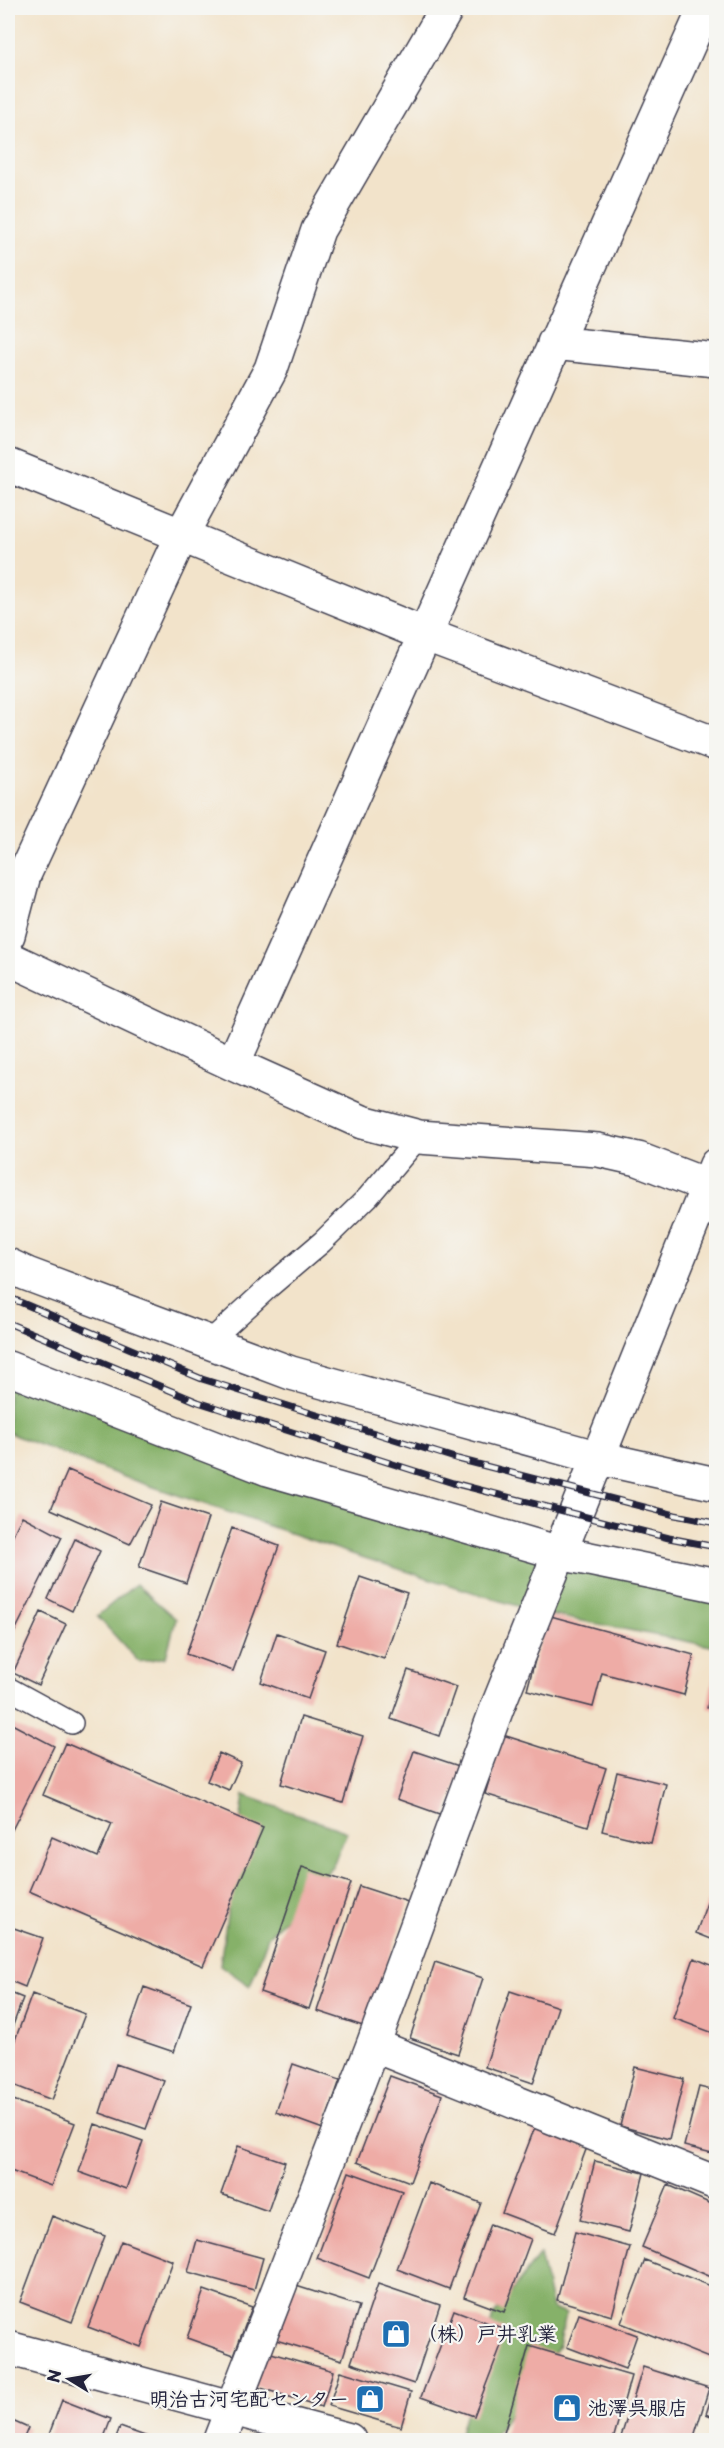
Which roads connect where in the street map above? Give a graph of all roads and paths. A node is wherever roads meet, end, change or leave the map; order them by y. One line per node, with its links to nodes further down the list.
1 (447, 8): 6 (street)
2 (705, 8): 3 (street)
3 (554, 342): 4 (street); 7 (street)
4 (717, 360)
5 (8, 465): 6 (street)
6 (182, 534): 7 (street); 9 (street)
7 (424, 634): 8 (street); 11 (street)
8 (717, 744)
9 (8, 935)
10 (8, 958): 11 (street)
11 (233, 1064): 12 (street)
12 (419, 1137): 13 (street); 15 (lane)
13 (714, 1180): 17 (street)
14 (8, 1265): 15 (street)
15 (209, 1342): 17 (street)
16 (8, 1368): 19 (street)
17 (599, 1458): 18 (street); 19 (street)
18 (717, 1484)
19 (560, 1553): 20 (street); 23 (street)
20 (717, 1585)
21 (8, 1688): 22 (lane)
22 (72, 1723)
23 (373, 2045): 24 (street); 26 (street)
24 (717, 2183)
25 (8, 2348): 26 (street)
26 (232, 2409): 27 (street); 28 (street)
27 (220, 2440)
28 (349, 2440)

